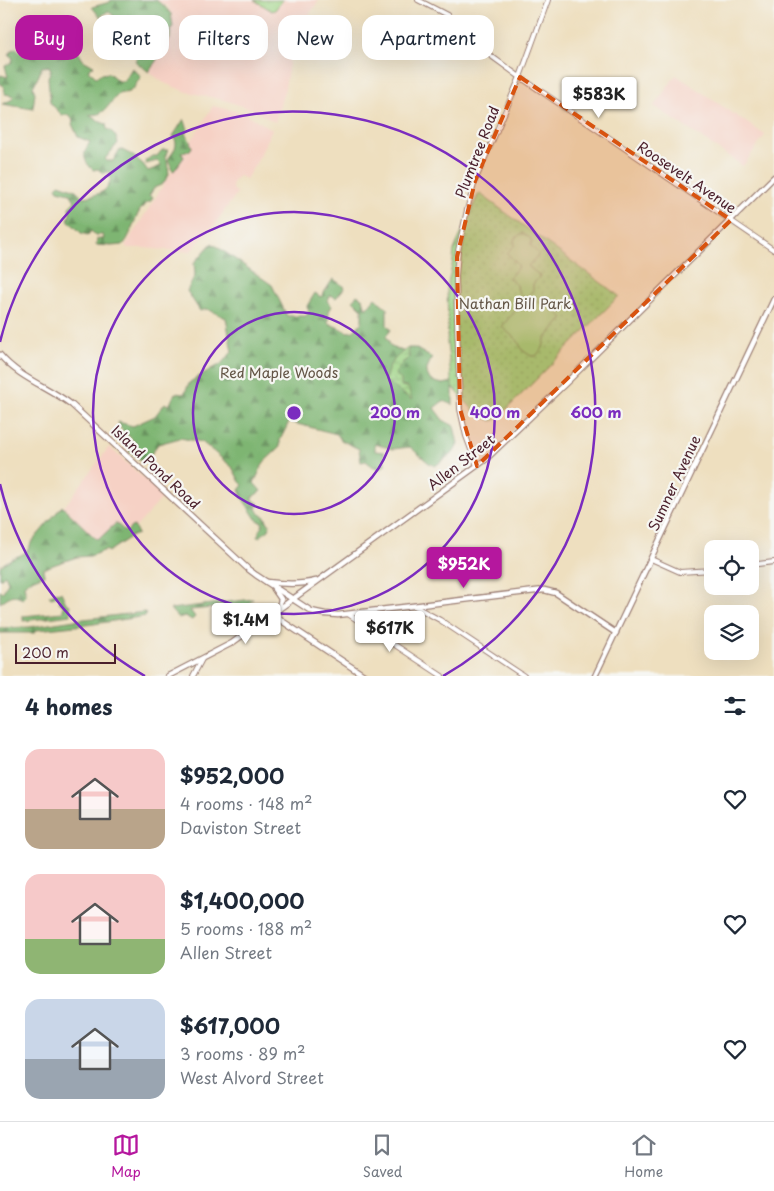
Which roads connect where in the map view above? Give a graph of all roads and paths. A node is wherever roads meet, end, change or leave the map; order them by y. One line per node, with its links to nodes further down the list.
1 (418, 0): 3 (street, Roosevelt Avenue)
2 (548, 0): 3 (street, Plumtree Road)
3 (520, 77): 5 (street, Roosevelt Avenue); 9 (street, Plumtree Road)
4 (774, 178): 5 (main road, Allen Street)
5 (731, 220): 6 (street, Roosevelt Avenue); 9 (main road, Allen Street)
6 (774, 250)
7 (774, 299): 10 (main road, Sumner Avenue)
8 (0, 355): 14 (main road, Island Pond Road)
9 (477, 466): 15 (main road, Allen Street)
10 (651, 559): 13 (street); 24 (main road, Sumner Avenue)
11 (774, 562): 12 (street)
12 (759, 564)
13 (704, 570)
14 (266, 581): 15 (main road); 16 (main road, Island Pond Road); 19 (main road)
15 (318, 581): 16 (main road, Allen Street)
16 (293, 600): 19 (main road, Allen Street); 21 (main road, Island Pond Road)
17 (431, 603): 18 (main road, Island Pond Road); 22 (street); 24 (main road, Island Pond Road)
18 (413, 605): 20 (main road, Island Pond Road); 22 (street)
19 (278, 610): 25 (main road, Allen Street); 28 (main road)
20 (363, 612): 21 (main road, Island Pond Road); 23 (street)
21 (348, 614): 23 (street)
22 (429, 614): 30 (street)
23 (360, 622): 29 (street)
24 (616, 632): 31 (main road, Sumner Avenue)
25 (202, 659): 26 (main road, Allen Street); 27 (street)
26 (168, 676)
27 (193, 676)
28 (365, 676)
29 (442, 676)
30 (524, 676)
31 (595, 676)

